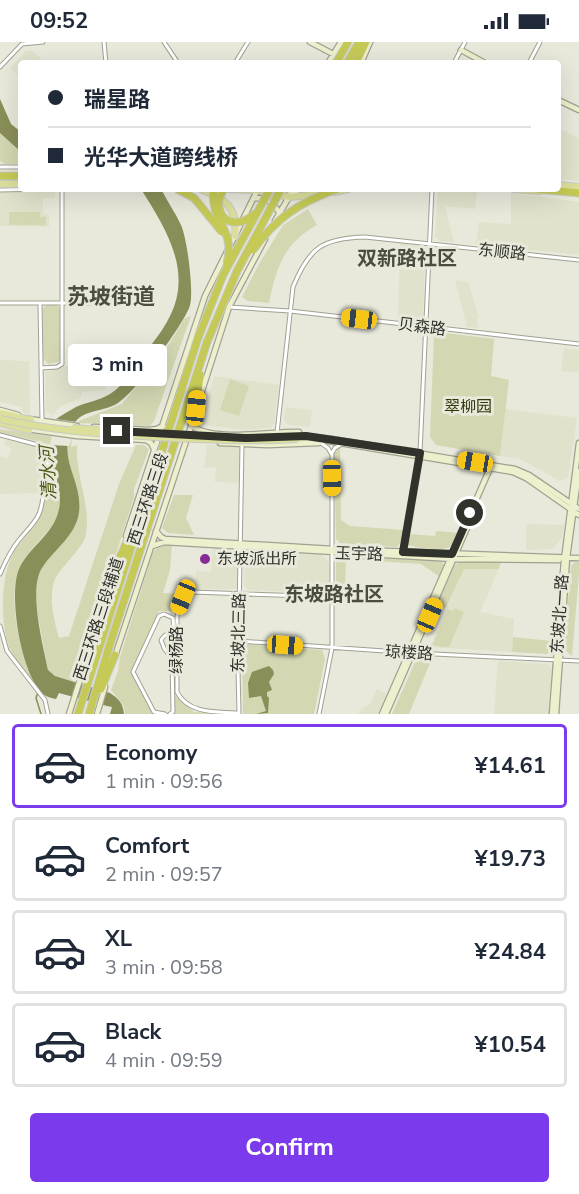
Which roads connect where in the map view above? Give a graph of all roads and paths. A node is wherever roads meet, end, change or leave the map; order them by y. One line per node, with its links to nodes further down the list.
1 (43, 42): 12 (street)
2 (104, 42): 15 (street)
3 (164, 42): 16 (street)
4 (248, 42): 17 (street)
5 (310, 42): 14 (main road)
6 (341, 42): 14 (main road)
7 (348, 42): 14 (highway)
8 (359, 42): 20 (highway)
9 (368, 42): 21 (highway)
10 (465, 42): 13 (street)
11 (540, 42): 24 (street)
12 (22, 43): 25 (street)
13 (461, 50): 22 (street); 23 (main road)
14 (337, 55): 18 (main road); 19 (highway)
15 (106, 60)
16 (176, 60)
17 (237, 60)
18 (331, 60)
19 (336, 60)
20 (354, 60)
21 (354, 60)
22 (456, 60)
23 (479, 60)
24 (531, 60)
25 (0, 67)
26 (561, 101): 27 (main road)
27 (579, 110)
28 (18, 168): 29 (street)
29 (0, 174): 30 (highway)
30 (18, 178)
31 (561, 187): 36 (highway)
32 (0, 190): 33 (street)
33 (18, 190)
34 (561, 190): 36 (main road)
35 (561, 190): 36 (highway)
36 (579, 191)
37 (62, 192): 63 (street)
38 (183, 192): 57 (highway, bridge)
39 (208, 192): 55 (main road)
40 (214, 192): 57 (highway, bridge)
41 (222, 192): 53 (highway, bridge)
42 (257, 192): 52 (main road, 西三环路三段辅道)
43 (267, 192): 51 (main road)
44 (268, 192): 53 (highway, 西三环路三段, bridge)
45 (278, 192): 59 (highway, 西三环路三段, bridge)
46 (291, 192): 51 (main road, 西三环路三段辅道)
47 (296, 192): 51 (main road, 西三环路三段辅道)
48 (322, 192): 51 (main road)
49 (331, 192): 59 (highway, bridge)
50 (432, 192): 56 (street)
51 (290, 197): 54 (main road, 西三环路三段辅道)
52 (254, 198): 54 (main road); 55 (main road, 西三环路三段辅道)
53 (258, 212): 60 (highway, 西三环路三段, bridge)
54 (280, 214): 65 (main road, 西三环路三段辅道)
55 (235, 236): 76 (main road, 西三环路三段辅道)
56 (429, 245): 58 (street, 东顺路); 66 (street, 东顺路); 67 (street)
57 (230, 250): 60 (highway, bridge)
58 (579, 260)
59 (237, 271): 69 (highway, 西三环路三段, bridge)
60 (223, 275): 93 (highway, 西三环路三段, bridge)
61 (0, 303): 62 (street)
62 (40, 303): 63 (street); 70 (street)
63 (62, 303): 64 (street); 70 (street)
64 (102, 303)
65 (229, 307): 66 (street, 贝森路); 71 (main road, 西三环路三段辅道)
66 (290, 311): 67 (street, 贝森路); 79 (street, 东顺路)
67 (426, 328): 68 (street, 贝森路); 90 (street)
68 (579, 344)
69 (202, 358): 71 (highway); 117 (highway, 西三环路三段)
70 (41, 368): 74 (street)
71 (196, 408): 75 (main road, 西三环路三段辅道)
72 (0, 417): 73 (main road); 73 (main road); 77 (main road); 77 (main road, bridge); 81 (main road, bridge)
73 (31, 420): 74 (main road)
74 (42, 421): 76 (main road)
75 (191, 425): 78 (main road); 87 (main road, 西三环路三段辅道)
76 (162, 426): 88 (main road, 西三环路三段辅道)
77 (29, 430): 88 (main road)
78 (202, 432): 79 (main road); 82 (main road)
79 (277, 433): 83 (main road)
80 (0, 435): 106 (street)
81 (297, 437): 83 (main road)
82 (199, 441): 86 (main road); 87 (main road)
83 (339, 442): 84 (main road); 89 (street); 90 (main road)
84 (321, 443): 86 (main road); 89 (street)
85 (579, 443): 94 (main road, 东坡北一路)
86 (242, 444): 98 (street, 东坡北三路)
87 (185, 445): 96 (main road, 西三环路三段辅道)
88 (154, 449): 105 (main road, 西三环路三段辅道)
89 (332, 455): 100 (street)
90 (420, 455): 91 (main road); 101 (street)
91 (492, 467): 94 (main road); 102 (main road)
92 (579, 471): 94 (main road)
93 (154, 477): 105 (highway); 122 (highway, 西三环路三段)
94 (574, 508): 95 (main road); 103 (main road, 东坡北一路)
95 (579, 515)
96 (156, 531): 97 (main road); 99 (main road, 西三环路三段辅道)
97 (160, 540): 98 (main road, 玉宇路); 99 (main road)
98 (240, 545): 100 (main road, 玉宇路); 107 (street, 东坡北三路)
99 (151, 547): 114 (main road, 西三环路三段辅道)
100 (333, 551): 101 (main road, 玉宇路); 108 (street)
101 (403, 554): 102 (main road, 玉宇路)
102 (453, 557): 103 (main road, 玉宇路); 113 (main road)
103 (565, 558): 104 (main road, 玉宇路); 115 (main road, 东坡北一路)
104 (579, 558)
105 (118, 562): 121 (main road, 西三环路三段辅道)
106 (0, 574)
107 (240, 594): 108 (street, 绿杨路); 109 (street, 绿杨路); 111 (street, 东坡北三路)
108 (333, 597): 112 (street)
109 (175, 618): 119 (street, 绿杨路); 125 (street); 126 (street)
110 (0, 626): 120 (street)
111 (239, 641): 112 (street, 琼楼路); 119 (street, 东坡北三路)
112 (332, 648): 113 (street, 琼楼路); 127 (street)
113 (411, 653): 115 (street, 琼楼路); 128 (main road)
114 (116, 655): 117 (highway)
115 (558, 660): 116 (street, 琼楼路); 129 (main road, 东坡北一路)
116 (579, 661)
117 (101, 688): 118 (highway, 西三环路三段)
118 (96, 704): 123 (highway, 西三环路三段); 124 (main road)
119 (239, 713)
120 (48, 714)
121 (69, 714)
122 (78, 714)
123 (90, 714)
124 (97, 714)
125 (165, 714)
126 (170, 714)
127 (319, 714)
128 (384, 714)
129 (554, 714)

